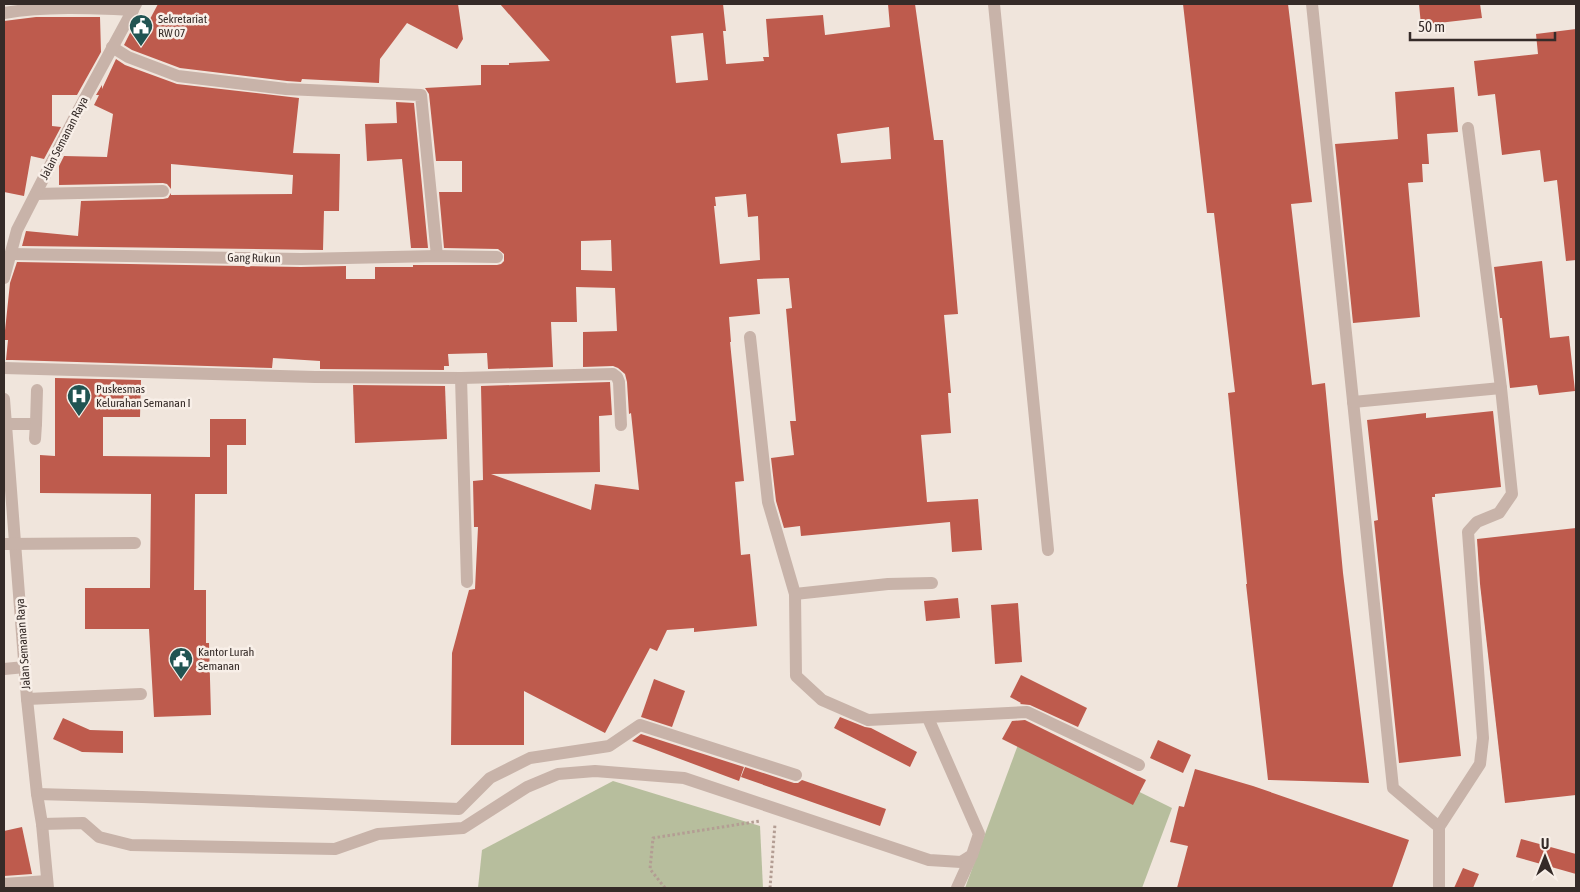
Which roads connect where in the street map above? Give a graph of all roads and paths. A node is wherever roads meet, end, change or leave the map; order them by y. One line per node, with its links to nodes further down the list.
1 (994, 4): 28 (street)
2 (1312, 4): 21 (street)
3 (134, 7): 4 (street); 5 (street, Jalan Semanan Raya)
4 (4, 13)
5 (112, 47): 8 (street, Jalan Semanan Raya); 12 (street)
6 (1468, 128): 18 (street)
7 (163, 191): 8 (street)
8 (36, 194): 10 (street, Jalan Semanan Raya)
9 (4, 228): 10 (street)
10 (17, 230): 11 (street, Jalan Semanan Raya)
11 (11, 254): 12 (street, Gang Rukun); 14 (street, Jalan Semanan Raya)
12 (437, 256): 13 (street, Gang Rukun)
13 (497, 257)
14 (4, 278)
15 (750, 338): 31 (street)
16 (4, 368): 17 (street)
17 (461, 378): 24 (street); 29 (street)
18 (1501, 388): 21 (street); 42 (street)
19 (37, 390): 23 (street)
20 (4, 399): 22 (street, Jalan Semanan Raya)
21 (1353, 402): 42 (street)
22 (6, 424): 23 (street); 27 (street, Jalan Semanan Raya)
23 (36, 424): 25 (street)
24 (621, 424)
25 (35, 439)
26 (135, 543): 27 (street)
27 (10, 544): 32 (street, Jalan Semanan Raya)
28 (1048, 550)
29 (467, 582)
30 (932, 583): 31 (street)
31 (795, 594): 36 (street)
32 (25, 667): 33 (street); 35 (street, Jalan Semanan Raya)
33 (4, 669)
34 (141, 694): 35 (street)
35 (27, 699): 39 (street, Jalan Semanan Raya)
36 (928, 718): 37 (street); 43 (street)
37 (1139, 765)
38 (796, 775): 39 (street)
39 (37, 794): 41 (street, Jalan Semanan Raya)
40 (776, 814): 41 (street); 43 (street); 46 (path); 47 (path)
41 (42, 824): 45 (street, Jalan Semanan Raya)
42 (1439, 827): 49 (street)
43 (972, 855): 48 (street)
44 (4, 884): 45 (street)
45 (48, 885)
46 (665, 888)
47 (770, 888)
48 (957, 888)
49 (1439, 888)

